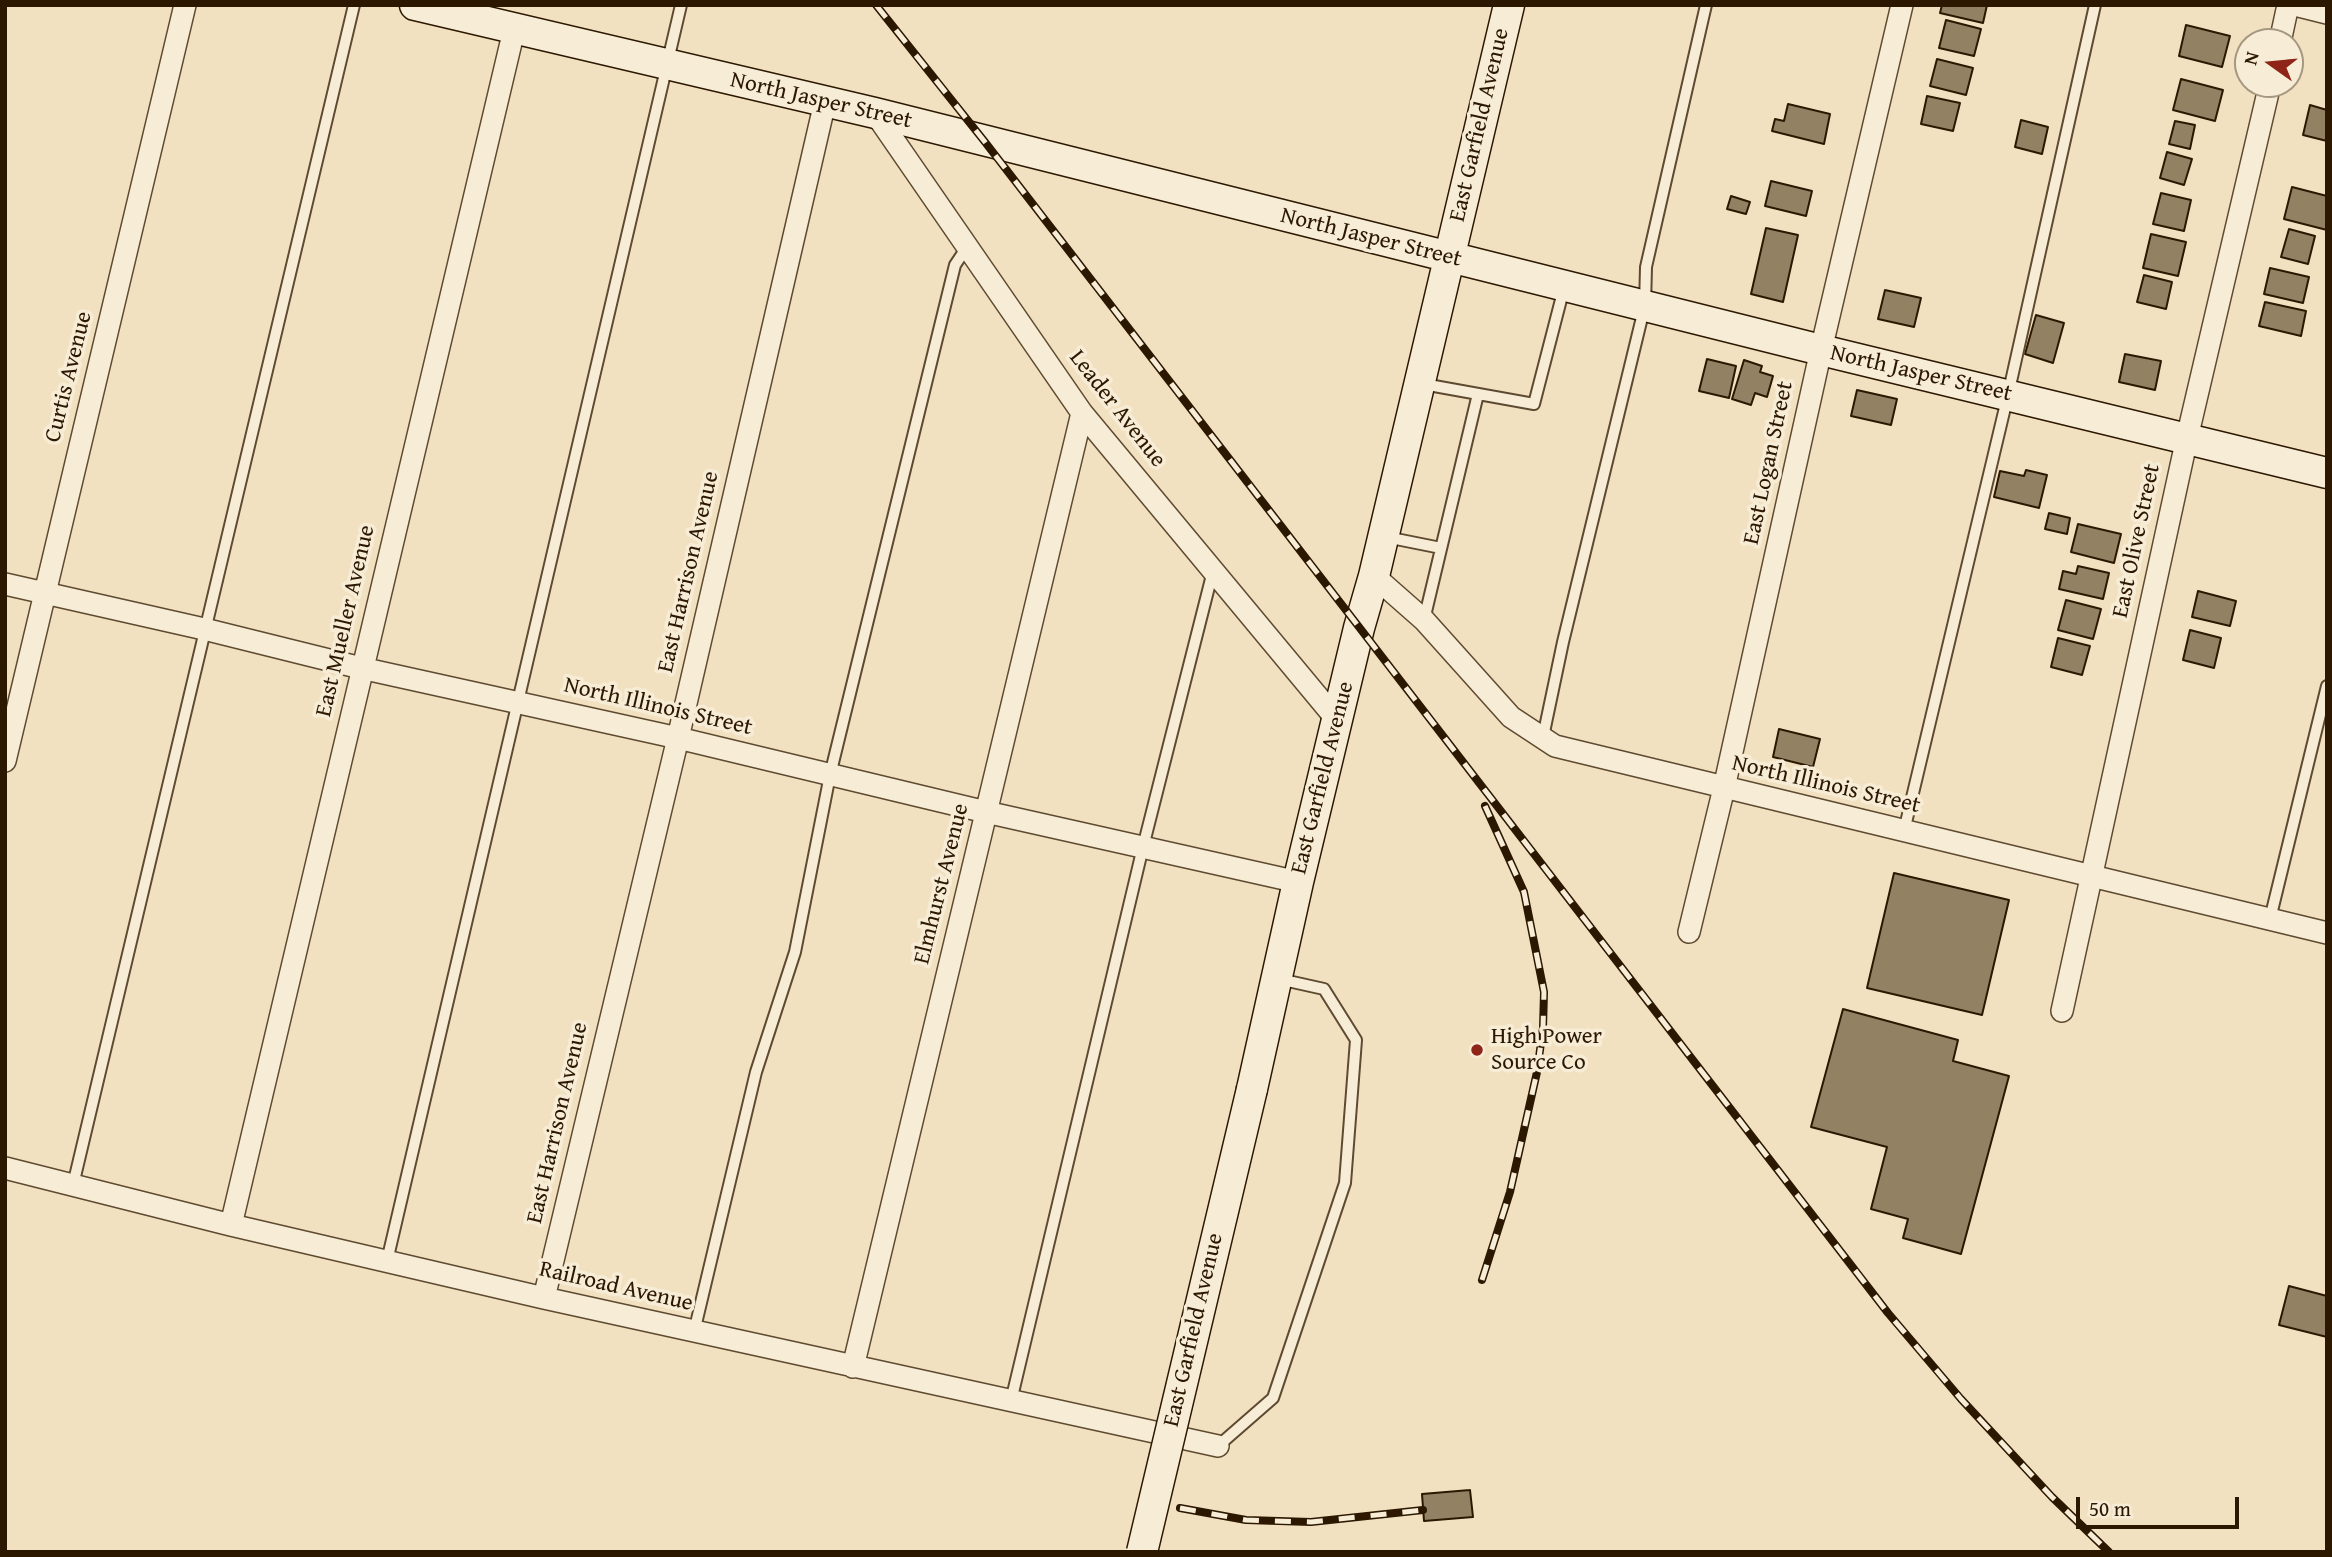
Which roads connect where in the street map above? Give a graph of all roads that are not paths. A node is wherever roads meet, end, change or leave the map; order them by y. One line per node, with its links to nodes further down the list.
1 (185, 5): 35 (street, Curtis Avenue)
2 (354, 5): 37 (lane)
3 (415, 5): 11 (street, North Jasper Street)
4 (681, 5): 15 (lane)
5 (1509, 5): 20 (street, East Garfield Avenue)
6 (1706, 5): 22 (lane)
7 (1902, 5): 23 (street, East Logan Street)
8 (2095, 5): 26 (lane)
9 (2288, 5): 13 (street)
10 (2295, 5): 12 (street)
11 (461, 11): 14 (street, North Jasper Street)
12 (2327, 13)
13 (2283, 28)
14 (514, 30): 15 (street, North Jasper Street); 38 (street, East Mueller Avenue)
15 (667, 65): 17 (street, North Jasper Street); 40 (lane)
16 (2267, 98): 28 (street, East Olive Street)
17 (825, 102): 18 (street, North Jasper Street); 43 (street, East Harrison Avenue)
18 (875, 113): 19 (street, Leader Avenue); 20 (street, North Jasper Street)
19 (967, 247): 27 (street, Leader Avenue); 45 (lane)
20 (1449, 257): 21 (street, North Jasper Street); 24 (street, East Garfield Avenue)
21 (1565, 286): 22 (street, North Jasper Street); 25 (lane)
22 (1645, 305): 23 (street, North Jasper Street); 42 (lane)
23 (1821, 350): 26 (street, North Jasper Street); 46 (street, East Logan Street)
24 (1420, 383): 25 (lane); 30 (street, East Garfield Avenue)
25 (1478, 394): 31 (lane)
26 (2008, 395): 28 (street, North Jasper Street); 48 (lane)
27 (1082, 413): 32 (street, Leader Avenue); 47 (street, Elmhurst Avenue)
28 (2187, 438): 29 (street, North Jasper Street); 50 (street, East Olive Street)
29 (2327, 473)
30 (1384, 537): 31 (lane); 33 (street, East Garfield Avenue)
31 (1441, 548): 36 (lane)
32 (1213, 570): 41 (street, Leader Avenue); 49 (lane)
33 (1374, 576): 36 (street, North Illinois Street); 41 (street, East Garfield Avenue)
34 (5, 584): 35 (street, North Illinois Street)
35 (44, 593): 37 (street, North Illinois Street); 44 (street, Curtis Avenue)
36 (1424, 620): 42 (street, North Illinois Street)
37 (204, 629): 38 (street, North Illinois Street); 58 (lane)
38 (361, 668): 40 (street, North Illinois Street); 59 (street, East Mueller Avenue)
39 (2327, 686): 52 (lane)
40 (517, 702): 43 (street, North Illinois Street); 60 (lane)
41 (1338, 721): 51 (street, East Garfield Avenue)
42 (1543, 737): 46 (street, North Illinois Street)
43 (678, 738): 45 (street, North Illinois Street); 61 (street, East Harrison Avenue)
44 (5, 761)
45 (830, 775): 47 (street, North Illinois Street); 62 (lane)
46 (1724, 788): 48 (street, North Illinois Street); 53 (street, East Logan Street)
47 (986, 812): 49 (street, North Illinois Street); 63 (street, Elmhurst Avenue)
48 (1904, 831): 50 (street, North Illinois Street)
49 (1143, 847): 51 (street, North Illinois Street); 64 (lane)
50 (2090, 875): 52 (street, North Illinois Street); 56 (street, East Olive Street)
51 (1298, 882): 55 (street, East Garfield Avenue)
52 (2270, 919): 54 (street, North Illinois Street)
53 (1689, 932)
54 (2327, 933)
55 (1276, 978): 65 (lane); 66 (street, East Garfield Avenue, bridge)
56 (2062, 1012)
57 (5, 1168): 58 (street, Railroad Avenue)
58 (73, 1185): 59 (street, Railroad Avenue)
59 (231, 1225): 60 (street, Railroad Avenue)
60 (387, 1261): 61 (street, Railroad Avenue)
61 (544, 1298): 62 (street, Railroad Avenue)
62 (694, 1332): 63 (street, Railroad Avenue)
63 (853, 1367): 64 (street, Railroad Avenue)
64 (1011, 1401): 65 (street, Railroad Avenue)
65 (1218, 1446)
66 (1142, 1552)

